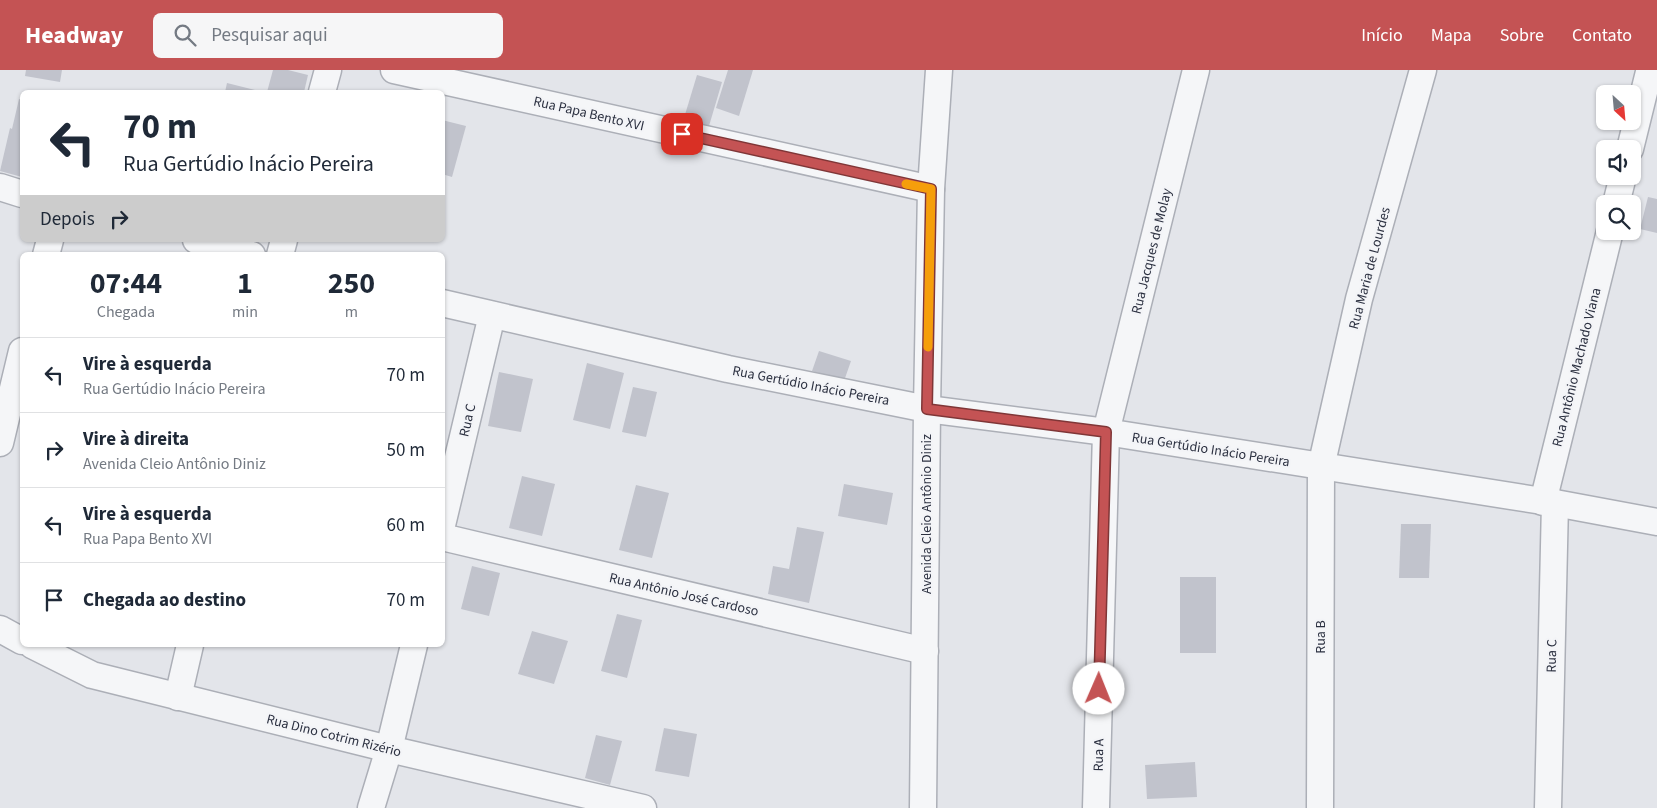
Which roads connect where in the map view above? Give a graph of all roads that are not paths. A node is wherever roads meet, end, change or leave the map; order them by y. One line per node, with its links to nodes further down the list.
1 (328, 70): 7 (street)
2 (394, 70): 10 (street, Rua Papa Bento XVI)
3 (938, 70): 10 (street, Avenida Cleio Antônio Diniz)
4 (1196, 70): 19 (street, Rua Jacques de Molay)
5 (1423, 70): 21 (street, Rua Maria de Lourdes)
6 (1648, 72): 8 (street)
7 (323, 90)
8 (1632, 140)
9 (0, 187): 11 (street)
10 (931, 189): 18 (street, Avenida Cleio Antônio Diniz)
11 (20, 193)
12 (1608, 240): 22 (street, Rua Antônio Machado Viana)
13 (203, 242): 14 (street)
14 (241, 252)
15 (445, 304): 16 (street, Rua Gertúdio Inácio Pereira)
16 (492, 315): 18 (street, Rua Gertúdio Inácio Pereira); 23 (street, Rua C)
17 (20, 359): 20 (street)
18 (927, 409): 19 (street, Rua Gertúdio Inácio Pereira); 31 (street, Avenida Cleio Antônio Diniz)
19 (1106, 432): 21 (street, Rua Gertúdio Inácio Pereira); 37 (street, Rua A)
20 (0, 443)
21 (1321, 467): 22 (street, Rua Gertúdio Inácio Pereira); 38 (street, Rua B)
22 (1549, 502): 24 (street, Rua Gertúdio Inácio Pereira); 39 (street, Rua C)
23 (445, 512)
24 (1657, 522)
25 (445, 538): 31 (street, Rua Antônio José Cardoso)
26 (0, 629): 27 (street)
27 (20, 639)
28 (36, 647): 32 (street, Rua Dino Cotrim Rizério)
29 (190, 647): 32 (street)
30 (414, 647): 33 (street)
31 (925, 651): 36 (street, Avenida Cleio Antônio Diniz)
32 (178, 697): 33 (street, Rua Dino Cotrim Rizério)
33 (389, 749): 34 (street); 35 (street, Rua Dino Cotrim Rizério)
34 (371, 808)
35 (642, 808)
36 (924, 808)
37 (1096, 808)
38 (1320, 808)
39 (1548, 808)

